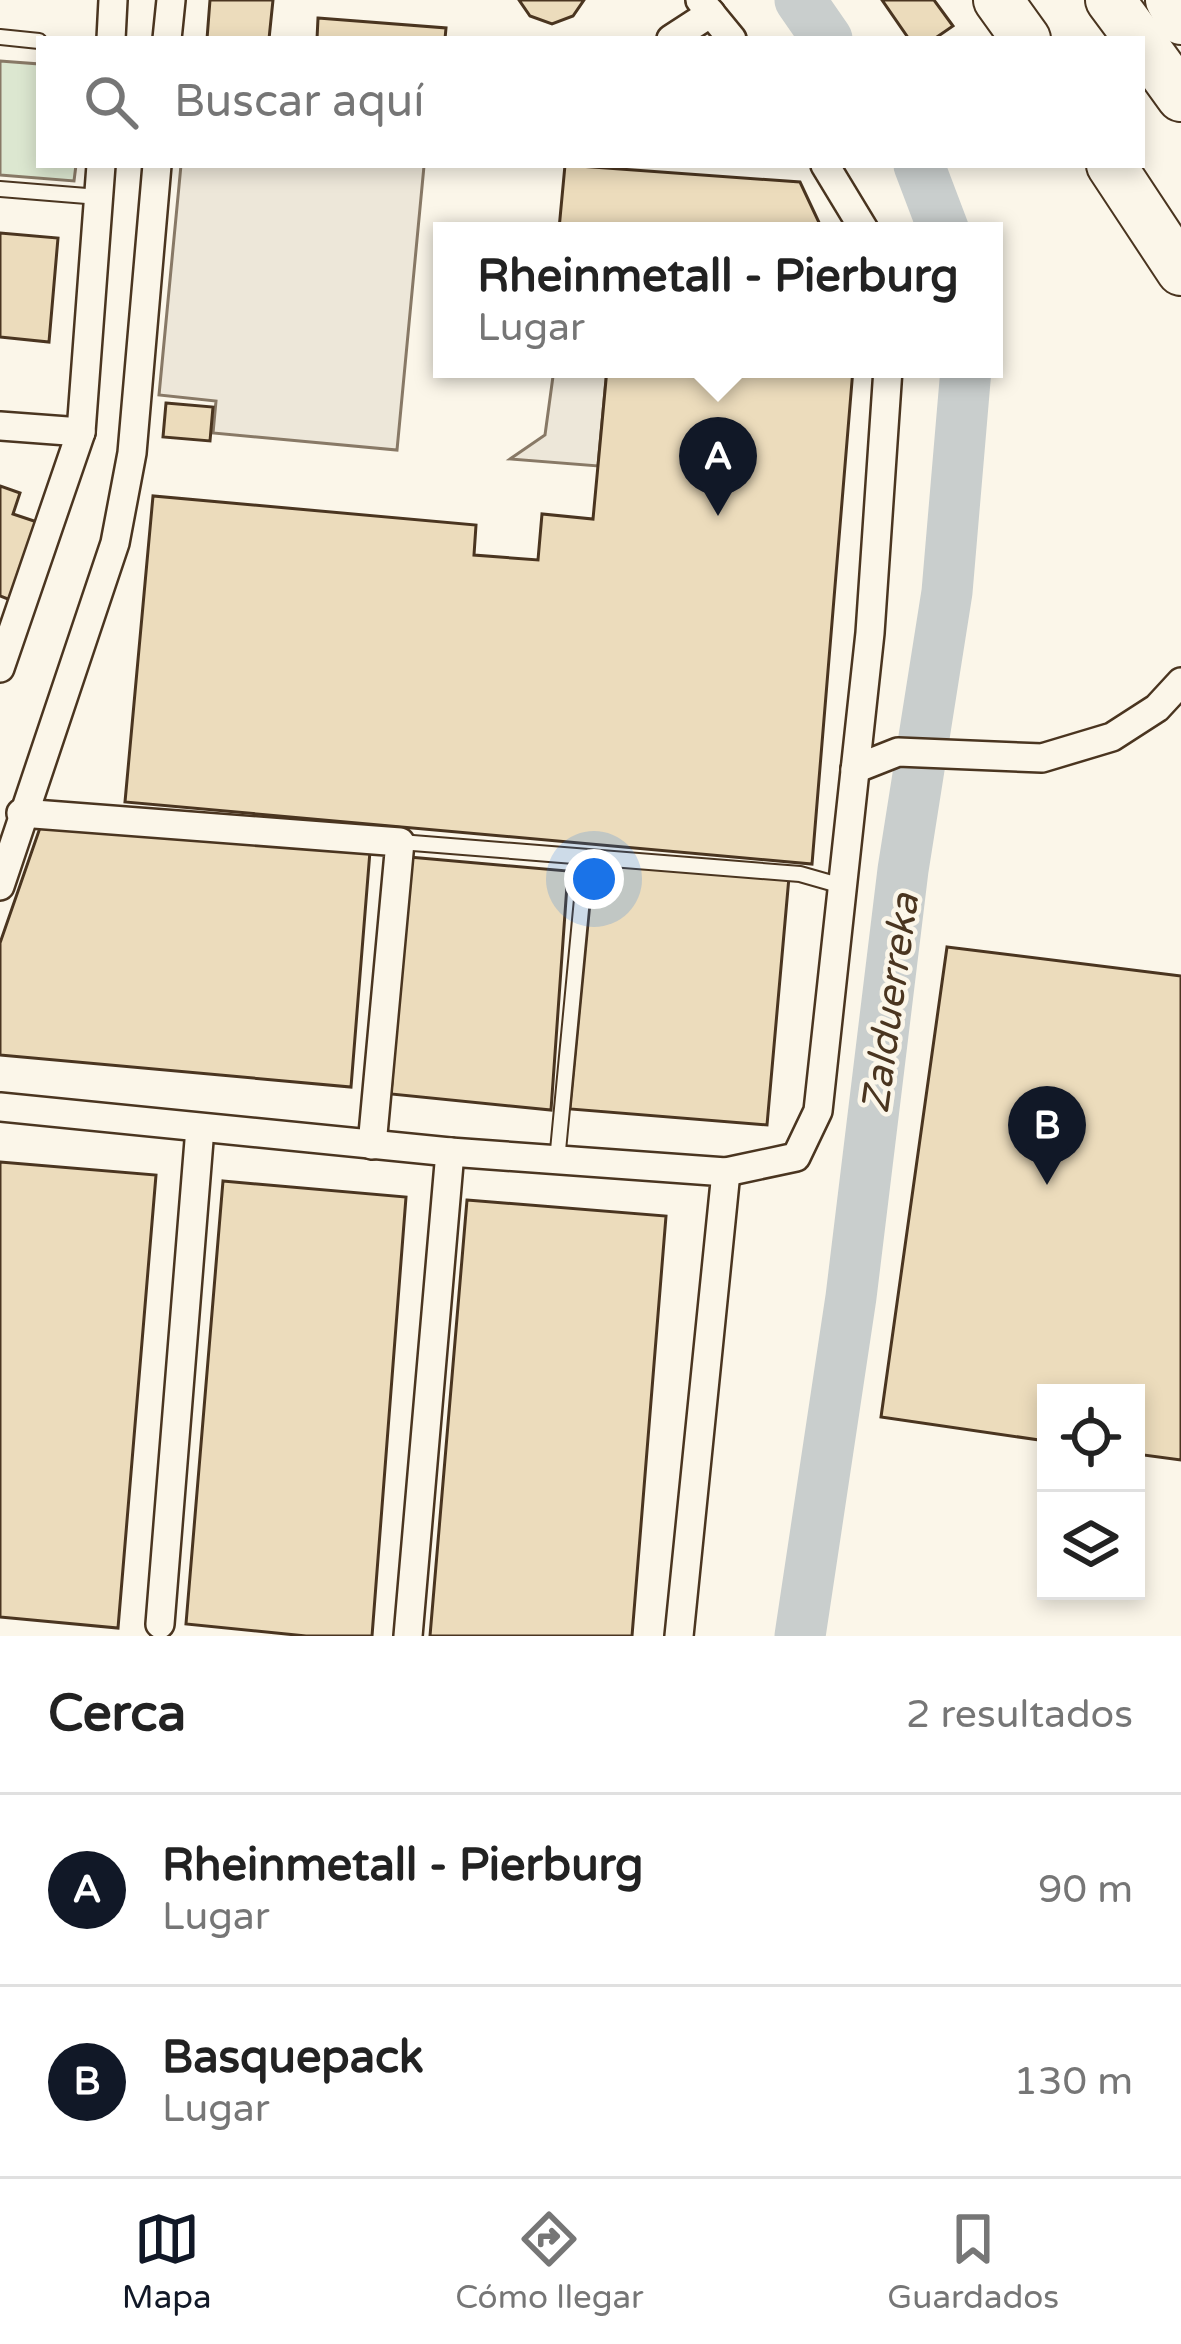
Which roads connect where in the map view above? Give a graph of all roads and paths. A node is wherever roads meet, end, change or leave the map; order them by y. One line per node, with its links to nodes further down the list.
1 (171, 0): 7 (street)
2 (998, 0): 10 (highway)
3 (1110, 0): 11 (highway)
4 (1170, 0): 6 (highway)
5 (705, 7): 8 (street); 9 (street)
6 (1181, 20)
7 (167, 36)
8 (674, 36)
9 (729, 36)
10 (1024, 36)
11 (1136, 36)
12 (0, 38): 13 (lane)
13 (36, 41)
14 (1145, 48): 15 (highway)
15 (1181, 97)
16 (101, 168): 21 (street)
17 (157, 168): 30 (street)
18 (827, 168): 22 (street)
19 (1113, 168): 23 (highway)
20 (0, 188): 21 (lane)
21 (98, 197): 26 (street)
22 (860, 222)
23 (1181, 271)
24 (887, 378): 29 (street)
25 (0, 426): 26 (street)
26 (81, 432): 27 (street)
27 (0, 668)
28 (1181, 682): 29 (street)
29 (855, 770): 34 (street)
30 (22, 813): 31 (street); 33 (street)
31 (400, 842): 32 (lane); 37 (street)
32 (586, 857): 34 (lane); 39 (lane)
33 (0, 886)
34 (842, 886): 40 (street)
35 (0, 1107): 36 (street)
36 (200, 1128): 37 (street); 41 (street)
37 (372, 1144): 38 (street)
38 (451, 1152): 39 (street); 42 (street)
39 (557, 1161): 40 (street)
40 (726, 1172): 43 (street)
41 (160, 1624)
42 (408, 1636)
43 (679, 1636)

